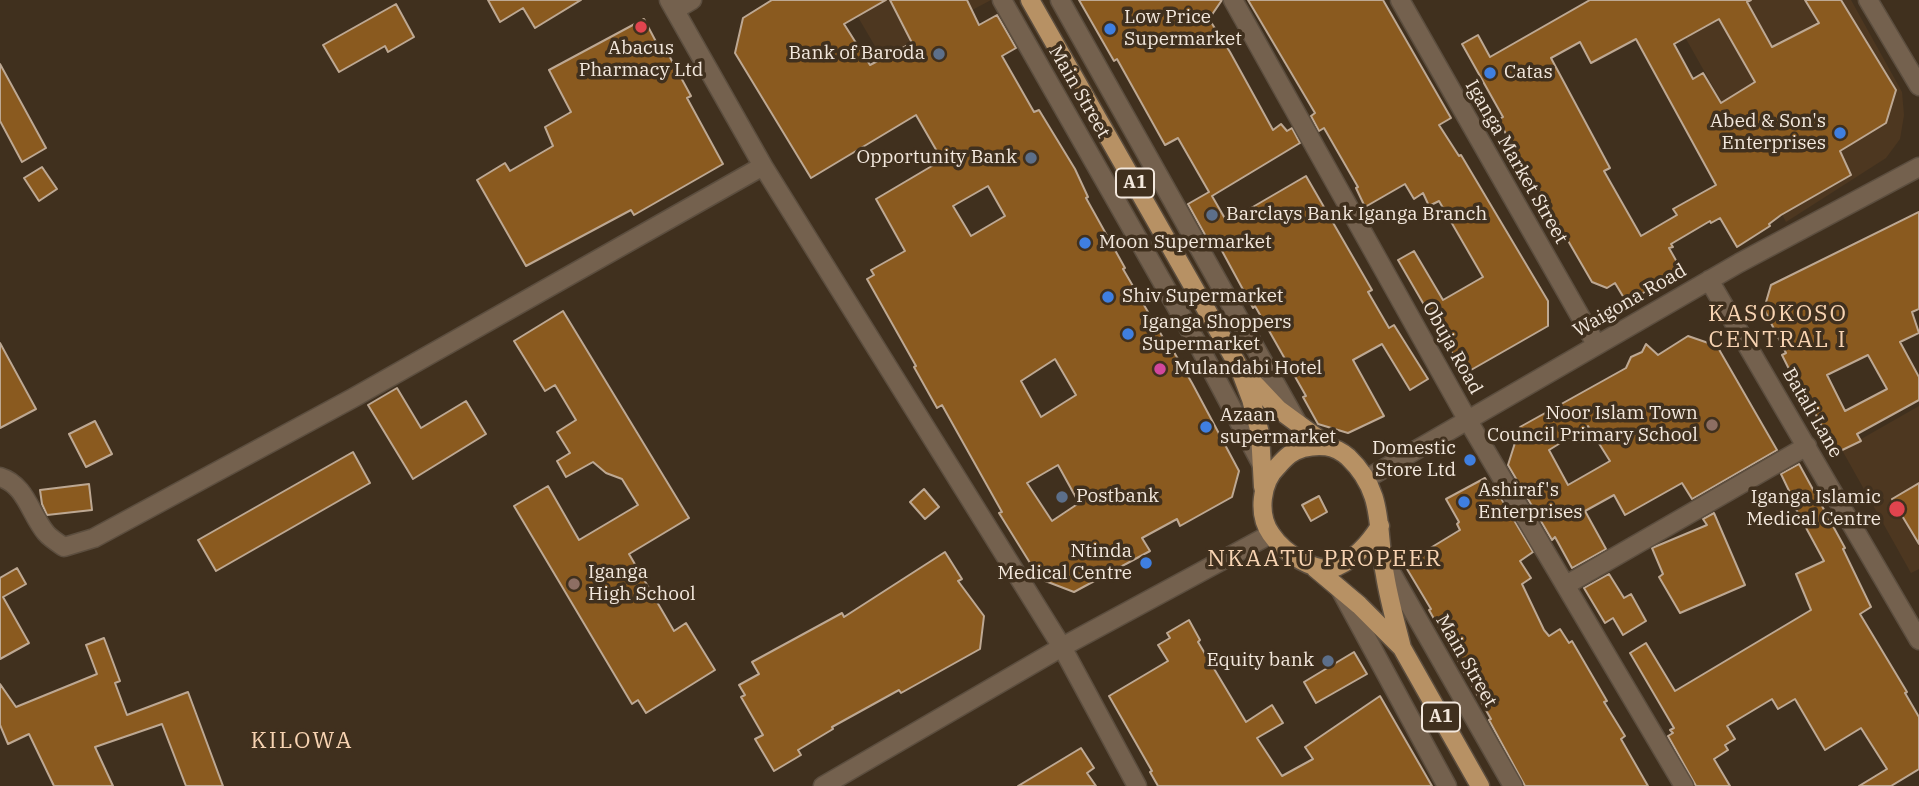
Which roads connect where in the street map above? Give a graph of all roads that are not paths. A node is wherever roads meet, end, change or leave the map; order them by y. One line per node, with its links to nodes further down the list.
1 (692, 0): 8 (street)
2 (1002, 0): 19 (street, Main Street)
3 (1030, 0): 14 (main road, Main Street / A1)
4 (1060, 0): 16 (street, Main Street)
5 (1233, 0): 15 (street, Obuja Road)
6 (1400, 0): 13 (street, Iganga Market Street)
7 (1868, 0): 9 (street)
8 (672, 5): 10 (street)
9 (1919, 86)
10 (763, 166): 20 (street); 30 (street)
11 (1919, 167): 12 (street, Waigona Road)
12 (1709, 281): 13 (street, Waigona Road); 18 (street, Batali Lane)
13 (1596, 344): 15 (street, Waigona Road)
14 (1239, 367): 16 (main road, Main Street / A1); 19 (main road, Main Street / A1)
15 (1467, 419): 21 (street, Waigona Road); 27 (street, Obuja Road)
16 (1298, 424): 17 (main road, Main Street / A1)
17 (1327, 445): 21 (main road, Main Street / A1); 22 (main road)
18 (1807, 446): 27 (street); 29 (street, Batali Lane)
19 (1261, 463): 22 (main road, Main Street / A1)
20 (0, 477)
21 (1366, 479): 23 (main road, Main Street / A1)
22 (1263, 487): 24 (main road, Main Street / A1)
23 (1381, 526): 25 (main road, Main Street / A1); 26 (main road)
24 (1271, 534): 26 (main road, Main Street / A1); 30 (street)
25 (1382, 557): 31 (main road, Main Street / A1); 36 (street, Main Street)
26 (1315, 568): 28 (main road, Main Street / A1)
27 (1566, 585): 37 (street, Obuja Road)
28 (1339, 587): 31 (main road, Main Street / A1); 34 (street, Main Street)
29 (1919, 640)
30 (1062, 647): 32 (street); 33 (street)
31 (1402, 648): 35 (main road, Main Street / A1)
32 (823, 786)
33 (1137, 786)
34 (1447, 786)
35 (1480, 786)
36 (1513, 786)
37 (1684, 786)

